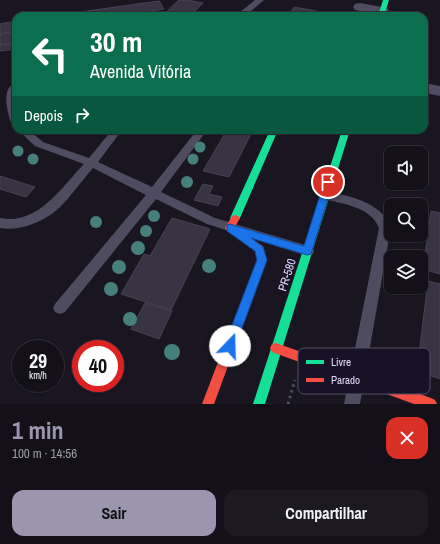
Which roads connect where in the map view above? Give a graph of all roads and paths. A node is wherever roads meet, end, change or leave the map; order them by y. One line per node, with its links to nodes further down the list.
1 (260, 0): 4 (lane)
2 (358, 8): 3 (street)
3 (383, 9)
4 (246, 12)
5 (428, 89): 6 (street)
6 (440, 91)
7 (12, 95): 8 (lane)
8 (12, 108)
9 (28, 134): 14 (lane)
10 (114, 134): 14 (lane)
11 (199, 134): 15 (lane)
12 (272, 134): 18 (street)
13 (345, 134): 16 (street, PR-580 / PR-580)
14 (91, 163): 15 (lane); 17 (lane)
15 (152, 194): 18 (lane); 20 (lane)
16 (324, 195): 19 (street, PR-580 / PR-580); 22 (lane)
17 (0, 222)
18 (230, 228): 19 (lane); 26 (street)
19 (307, 251): 21 (street, PR-580 / PR-580)
20 (60, 308)
21 (276, 348): 23 (street); 27 (street, PR-580 / PR-580)
22 (362, 348)
23 (298, 356)
24 (354, 394): 28 (lane)
25 (404, 394): 29 (street)
26 (208, 404)
27 (259, 404)
28 (352, 404)
29 (431, 404)

